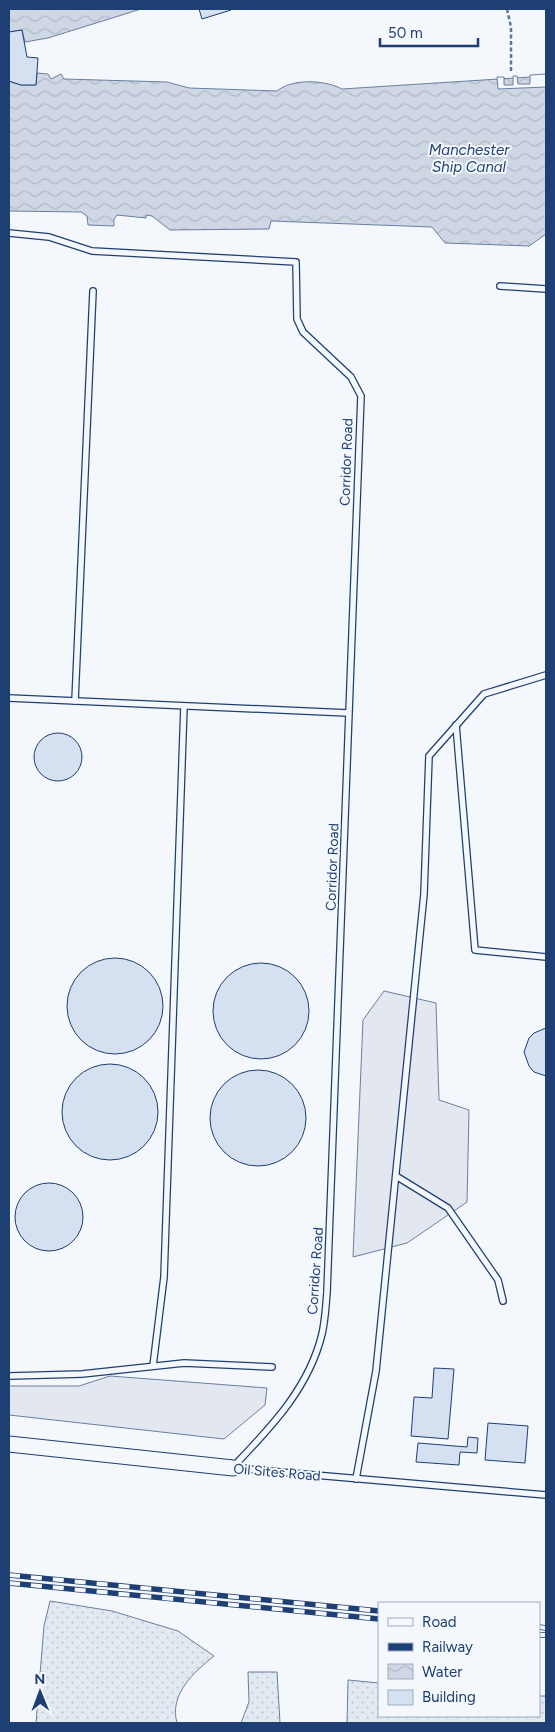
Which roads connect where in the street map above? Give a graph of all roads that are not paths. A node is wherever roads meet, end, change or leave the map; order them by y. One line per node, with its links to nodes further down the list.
1 (9, 233): 9 (lane, Corridor Road)
2 (500, 286): 3 (lane)
3 (546, 289)
4 (93, 291): 7 (lane)
5 (546, 675): 10 (lane)
6 (9, 698): 7 (lane)
7 (75, 701): 8 (lane)
8 (184, 706): 9 (lane); 14 (lane)
9 (348, 713): 18 (lane, Corridor Road)
10 (456, 725): 11 (lane); 12 (lane)
11 (546, 958)
12 (396, 1176): 13 (lane); 19 (lane)
13 (503, 1302)
14 (153, 1366): 15 (lane); 16 (lane)
15 (272, 1367)
16 (9, 1376)
17 (9, 1444): 18 (street, Oil Sites Road)
18 (232, 1468): 19 (lane, Oil Sites Road)
19 (356, 1479): 20 (lane, Oil Sites Road)
20 (546, 1495)

